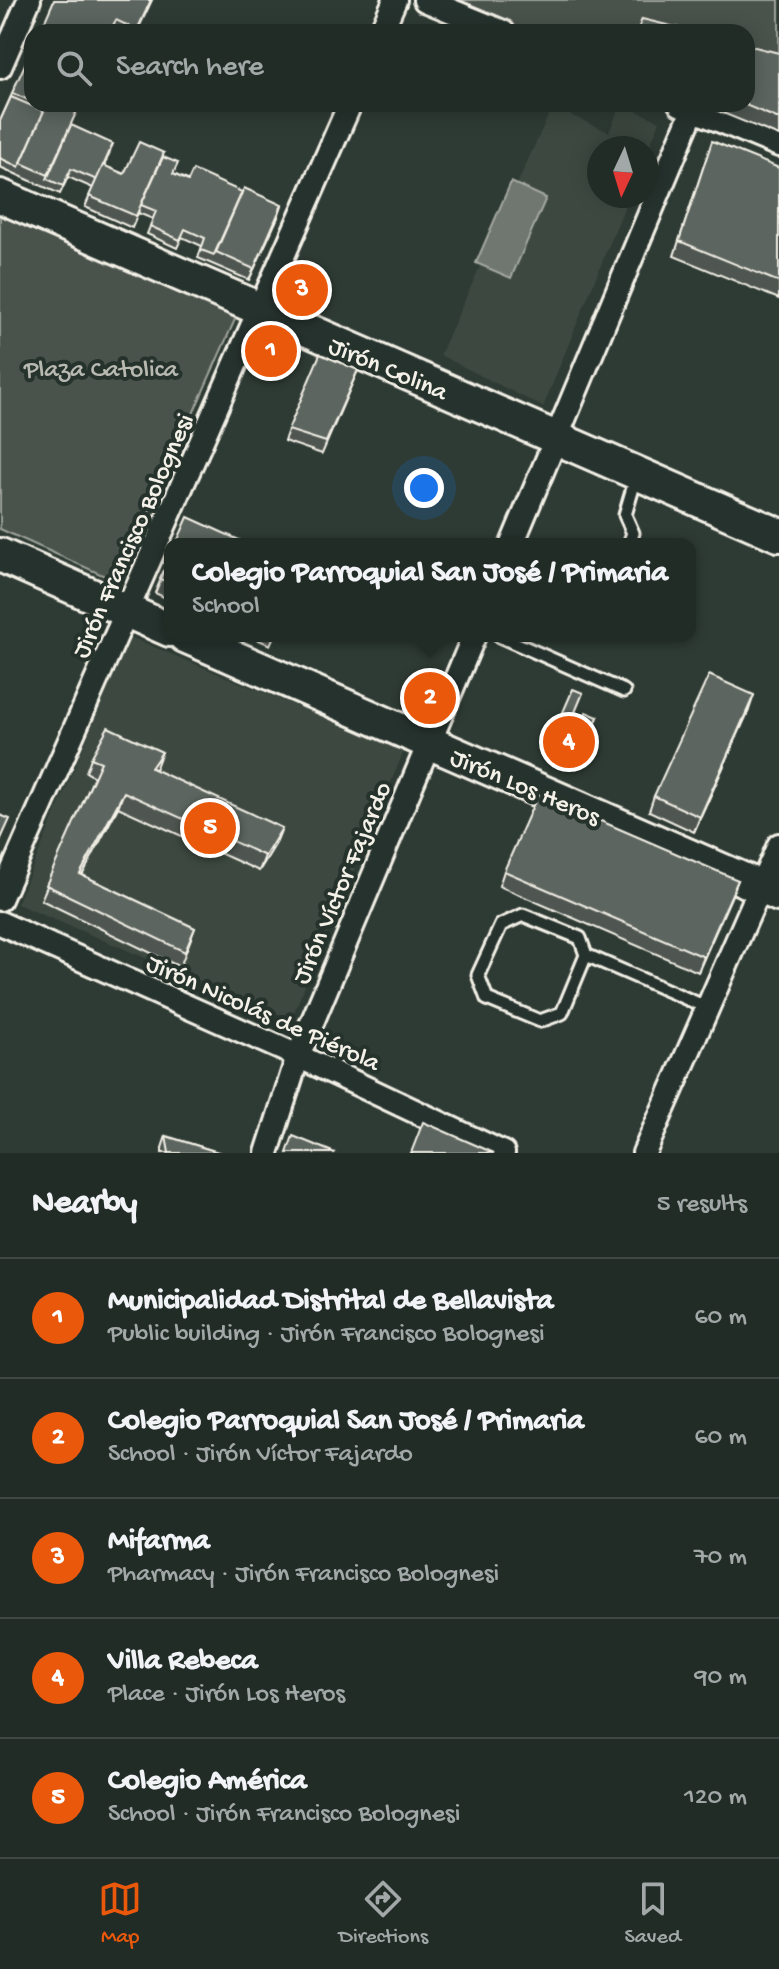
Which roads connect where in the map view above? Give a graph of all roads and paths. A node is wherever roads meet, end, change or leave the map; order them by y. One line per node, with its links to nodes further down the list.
1 (29, 0): 6 (street)
2 (395, 0): 4 (street)
3 (425, 0): 5 (street)
4 (384, 24)
5 (484, 24)
6 (0, 67)
7 (347, 112): 12 (street, Jirón Francisco Bolognesi)
8 (684, 112): 13 (street)
9 (698, 112): 10 (street)
10 (779, 145)
11 (0, 196): 12 (street, Jirón Colina)
12 (260, 311): 13 (street, Jirón Colina); 19 (street, Jirón Francisco Bolognesi)
13 (556, 438): 14 (street, Jirón Colina); 16 (street)
14 (637, 474): 15 (street, Jirón Colina); 17 (lane)
15 (779, 535)
16 (514, 538)
17 (631, 538)
18 (0, 555): 19 (street)
19 (129, 612): 20 (street); 28 (street, Jirón Francisco Bolognesi)
20 (164, 627)
21 (199, 642): 25 (street, Jirón Los Heros)
22 (471, 642): 25 (street, Jirón Víctor Fajardo)
23 (513, 642): 24 (lane)
24 (624, 691)
25 (429, 743): 27 (street, Jirón Los Heros); 32 (street, Jirón Víctor Fajardo)
26 (779, 845): 27 (street)
27 (770, 891): 31 (street)
28 (0, 899)
29 (0, 923): 32 (street, Jirón Nicolás de Piérola)
30 (586, 955): 30 (lane); 31 (lane)
31 (708, 1008): 35 (street)
32 (298, 1056): 33 (street, Jirón Víctor Fajardo); 34 (street, Jirón Nicolás de Piérola)
33 (267, 1153)
34 (503, 1153)
35 (644, 1153)

